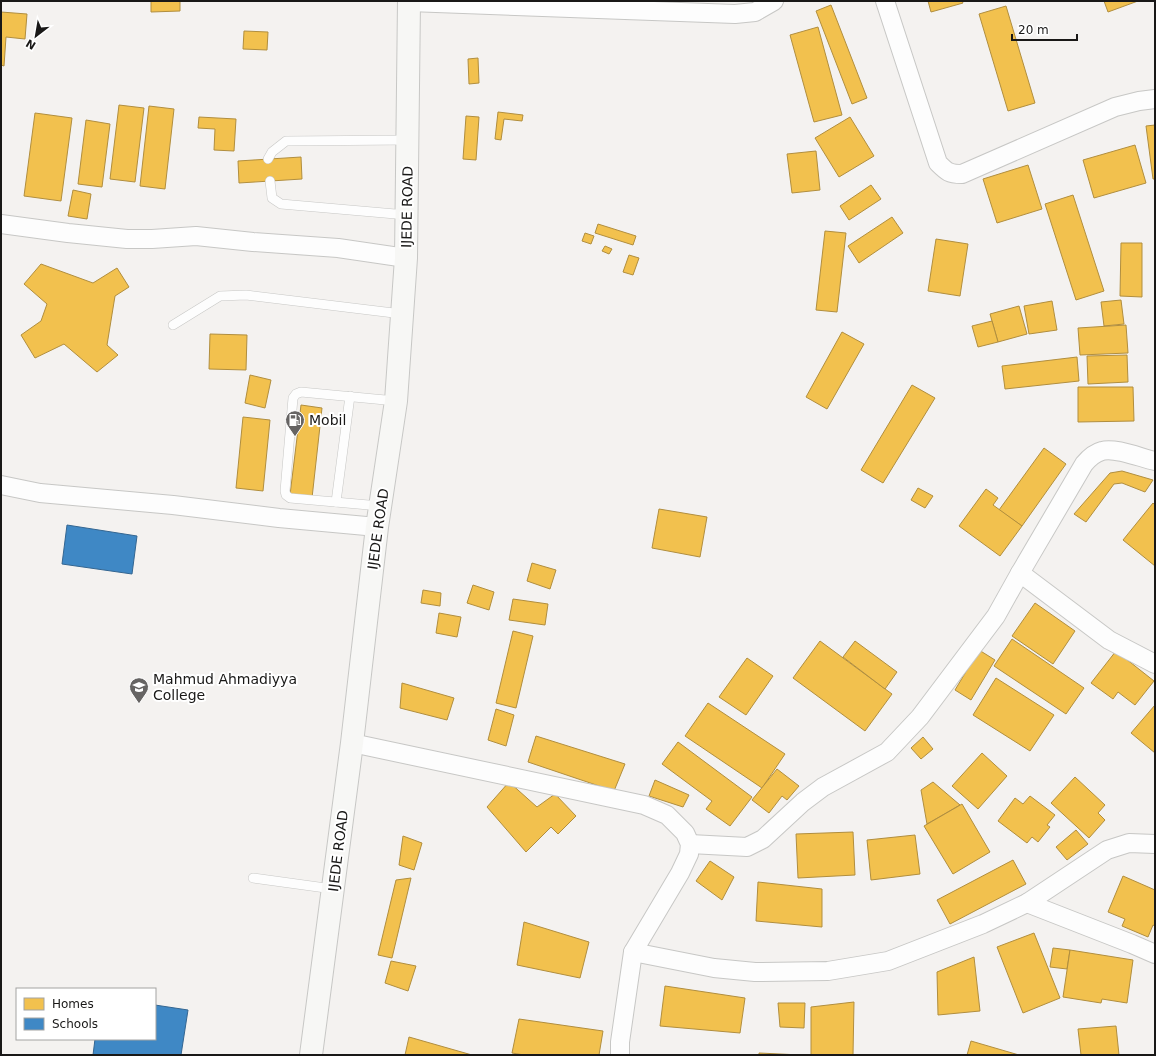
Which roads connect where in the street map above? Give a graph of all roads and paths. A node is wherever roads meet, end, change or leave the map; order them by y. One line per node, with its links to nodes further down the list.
1 (774, 1): 3 (street)
2 (885, 1): 4 (street)
3 (409, 2): 5 (main road, IJEDE ROAD)
4 (1155, 99)
5 (408, 140): 6 (lane); 8 (main road, IJEDE ROAD)
6 (268, 159)
7 (270, 181): 8 (lane)
8 (407, 215): 10 (main road, IJEDE ROAD)
9 (1, 224): 10 (street)
10 (406, 258): 11 (main road, IJEDE ROAD)
11 (402, 314): 12 (lane); 14 (main road, IJEDE ROAD)
12 (173, 325)
13 (350, 396): 14 (lane); 17 (lane); 17 (lane)
14 (396, 401): 18 (main road, IJEDE ROAD)
15 (1155, 461): 19 (street)
16 (1, 485): 18 (street)
17 (336, 502): 18 (lane)
18 (378, 517): 21 (main road, IJEDE ROAD)
19 (1020, 573): 20 (street); 22 (street)
20 (1155, 664)
21 (352, 743): 22 (street); 25 (main road, IJEDE ROAD)
22 (690, 844): 27 (street)
23 (1155, 844): 26 (street)
24 (253, 878): 25 (lane)
25 (333, 889): 29 (main road, IJEDE ROAD)
26 (1027, 903): 27 (street); 28 (street)
27 (633, 952): 30 (street)
28 (1155, 954)
29 (311, 1055)
30 (620, 1055)

